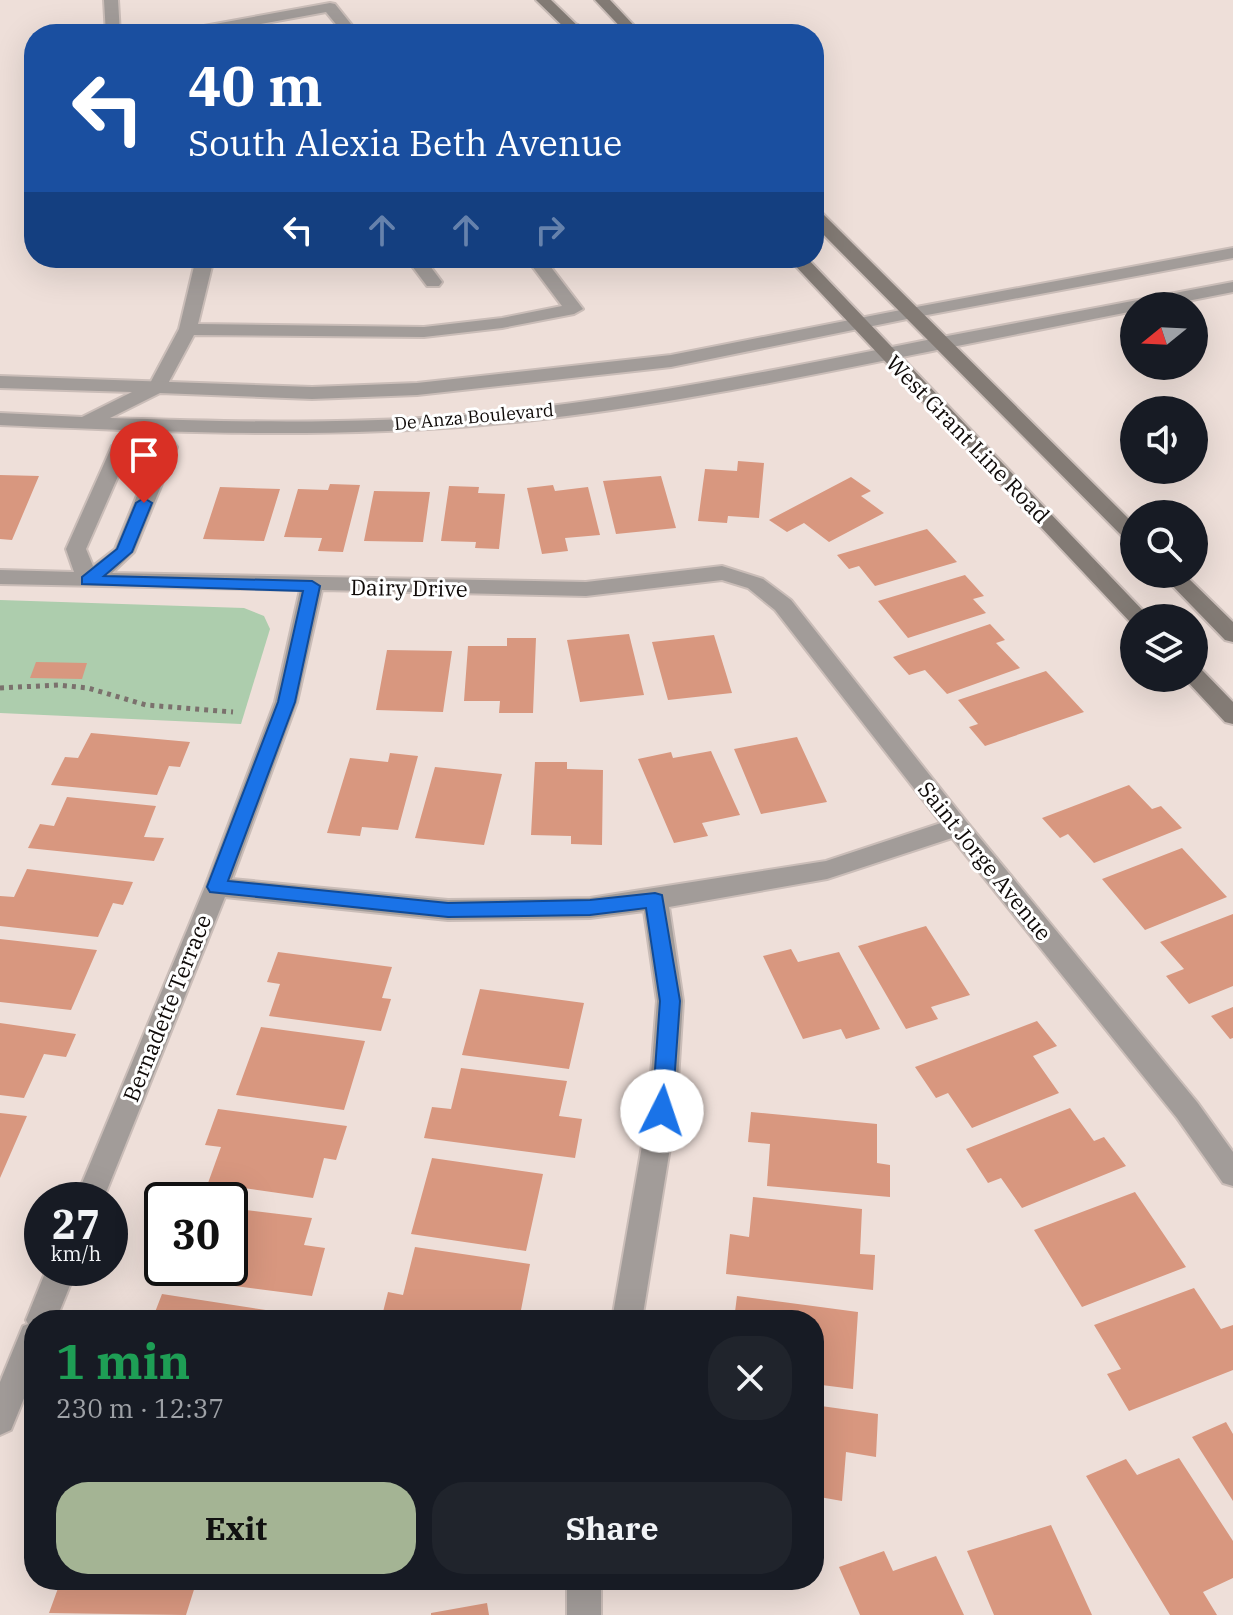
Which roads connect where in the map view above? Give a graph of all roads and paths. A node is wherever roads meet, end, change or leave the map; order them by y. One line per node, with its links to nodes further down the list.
1 (111, 0): 4 (street)
2 (543, 0): 7 (main road)
3 (602, 0): 8 (main road)
4 (112, 24)
5 (237, 24): 6 (street)
6 (344, 24)
7 (569, 24)
8 (625, 24)
9 (824, 225): 17 (main road)
10 (1233, 253): 17 (street, De Anza Boulevard)
11 (203, 268): 19 (street)
12 (422, 268): 15 (street)
13 (543, 268): 19 (street)
14 (806, 268): 18 (main road, West Grant Line Road)
15 (433, 282)
16 (1233, 287): 20 (street, De Anza Boulevard)
17 (911, 313): 18 (street, De Anza Boulevard); 20 (main road)
18 (859, 324): 21 (main road, West Grant Line Road); 24 (street, De Anza Boulevard)
19 (188, 329): 23 (street)
20 (942, 343): 21 (street, De Anza Boulevard); 28 (main road)
21 (886, 353): 27 (street, De Anza Boulevard); 34 (main road, West Grant Line Road)
22 (0, 382): 23 (street, De Anza Boulevard)
23 (157, 387): 24 (street, De Anza Boulevard); 26 (street)
24 (229, 390): 27 (street)
25 (0, 419): 26 (street, De Anza Boulevard)
26 (84, 423): 27 (street, De Anza Boulevard)
27 (154, 426): 31 (street); 31 (street)
28 (1120, 522)
29 (722, 573): 32 (street, Dairy Drive); 40 (street, Saint Jorge Avenue)
30 (0, 577): 31 (street, Dairy Drive)
31 (88, 581): 32 (street, Dairy Drive)
32 (312, 586): 41 (street, Bernadette Terrace)
33 (1186, 588): 35 (main road)
34 (1126, 604)
35 (1233, 635)
36 (0, 688): 38 (path)
37 (1208, 690): 39 (main road)
38 (233, 712)
39 (1233, 716)
40 (957, 827): 42 (street); 43 (street, Saint Jorge Avenue)
41 (217, 887): 42 (street); 44 (street, Bernadette Terrace)
42 (655, 900): 47 (street)
43 (1233, 1174)
44 (96, 1182)
45 (55, 1286): 46 (street)
46 (45, 1310)
47 (629, 1310)
48 (24, 1361): 49 (street)
49 (0, 1420)
50 (584, 1590): 51 (street)
51 (584, 1615)

